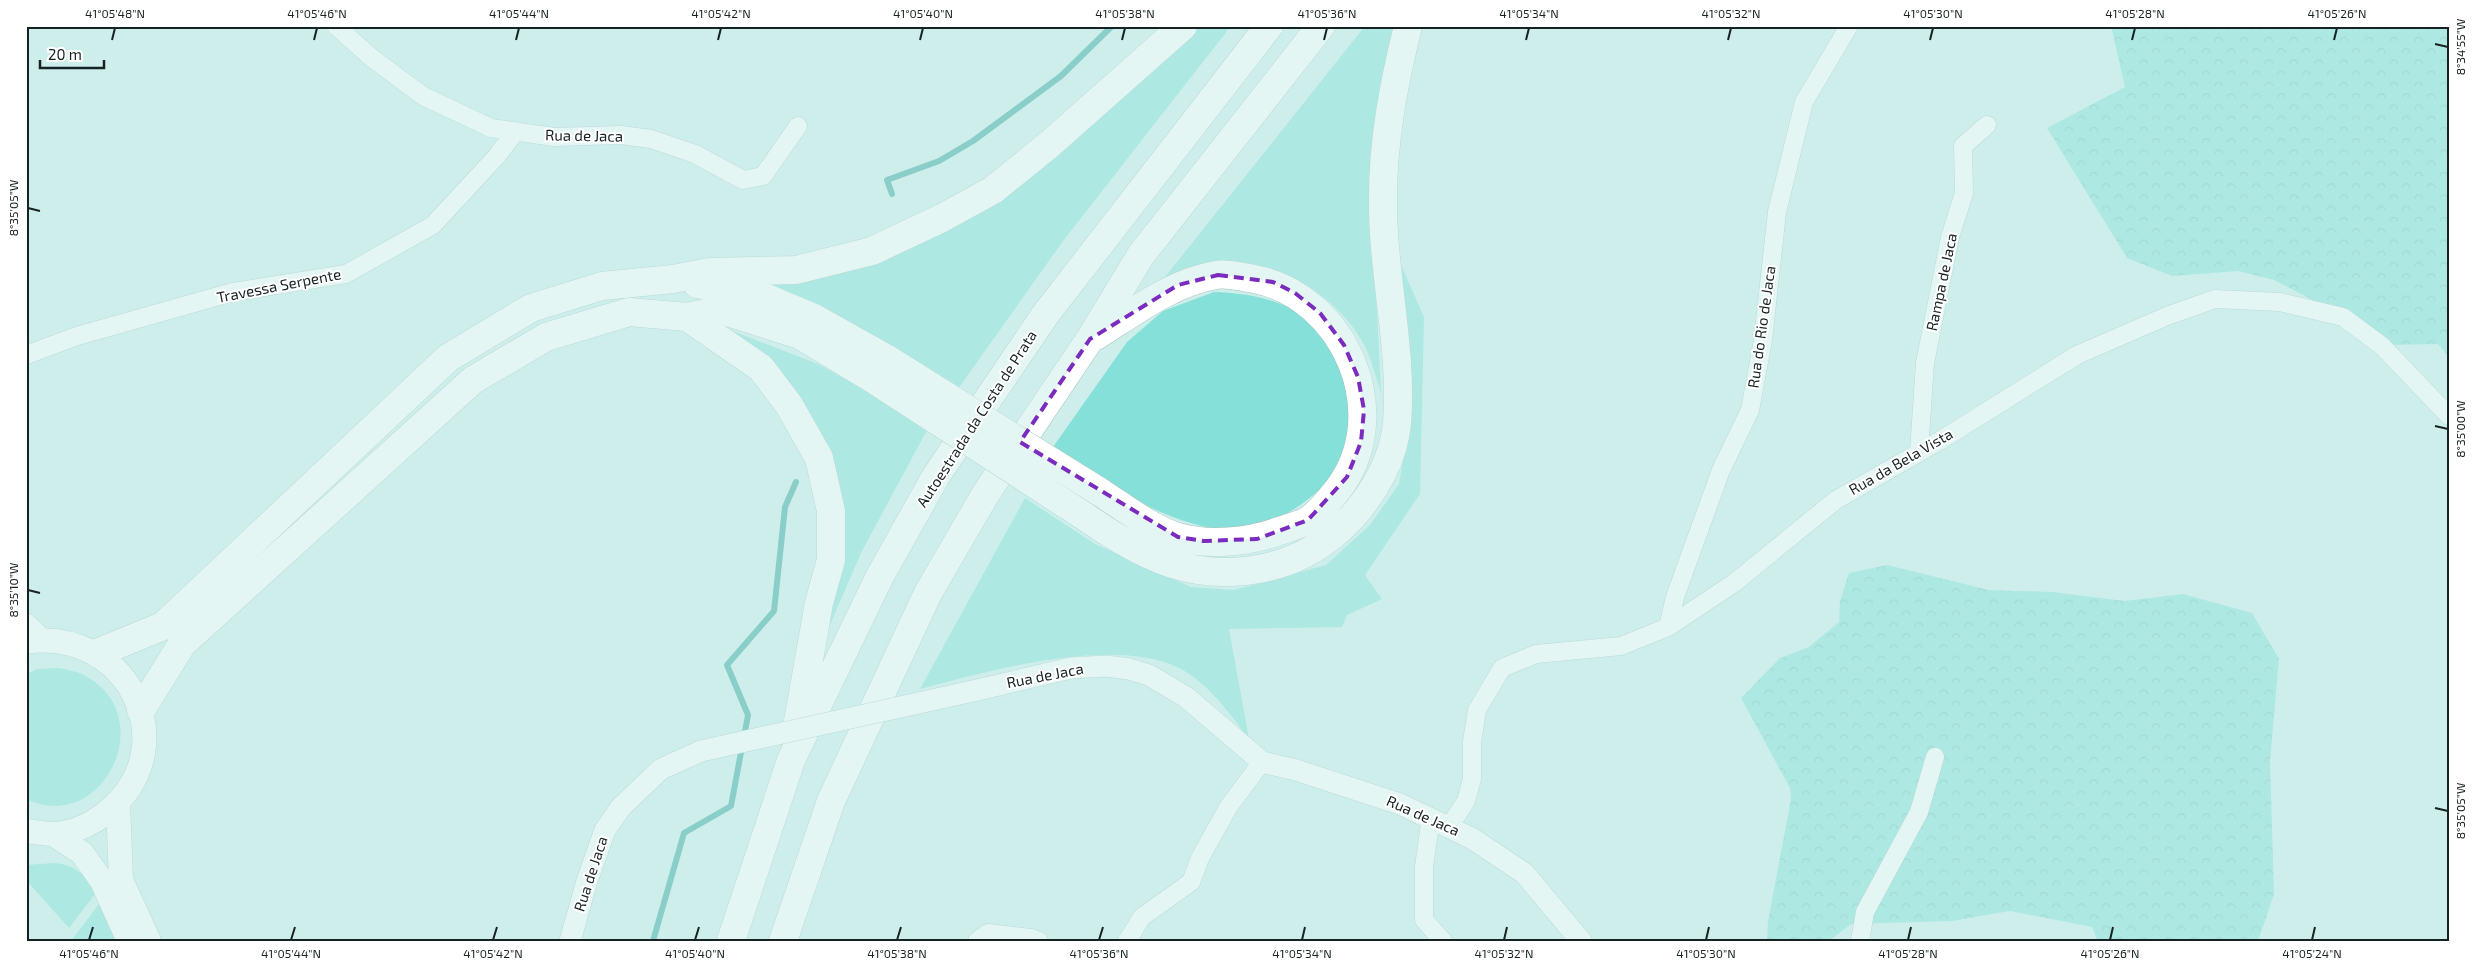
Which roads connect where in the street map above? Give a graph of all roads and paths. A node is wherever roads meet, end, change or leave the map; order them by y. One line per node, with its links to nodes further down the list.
1 (336, 26): 10 (street, Rua de Jaca)
2 (1183, 26): 11 (highway)
3 (1269, 26): 23 (highway, Autoestrada da Costa de Prata)
4 (1321, 26): 13 (highway)
5 (1408, 26): 15 (highway, bridge)
6 (1849, 26): 7 (street, Rua do Rio de Jaca)
7 (1840, 34): 18 (street, Rua do Rio de Jaca)
8 (1988, 124): 17 (street, Rampa de Jaca)
9 (798, 126): 10 (street, Rua de Jaca)
10 (516, 131): 14 (street, Travessa Serpente)
11 (673, 279): 15 (highway); 20 (highway)
12 (687, 317): 15 (highway); 21 (highway); 23 (highway)
13 (1090, 339): 15 (highway, bridge); 33 (highway)
14 (26, 355)
15 (880, 369)
16 (2449, 416): 17 (street, Rua da Bela Vista)
17 (1919, 452): 18 (street, Rua da Bela Vista)
18 (1668, 627): 26 (street, Rua da Bela Vista)
19 (32, 636): 20 (main road)
20 (97, 654): 21 (main road)
21 (140, 710): 25 (main road)
22 (1935, 757): 39 (street)
23 (791, 760): 32 (highway, Autoestrada da Costa de Prata)
24 (1262, 762): 26 (street, Rua de Jaca); 31 (street, Rua de Jaca, bridge); 36 (street)
25 (118, 804): 28 (main road); 30 (main road)
26 (1440, 822): 37 (street); 38 (street, Rua de Jaca)
27 (26, 831): 28 (main road)
28 (53, 834): 29 (main road)
29 (129, 941)
30 (149, 941)
31 (570, 941)
32 (731, 941)
33 (783, 941)
34 (977, 941): 35 (street)
35 (1039, 941)
36 (1127, 941)
37 (1443, 941)
38 (1581, 941)
39 (1860, 941)

